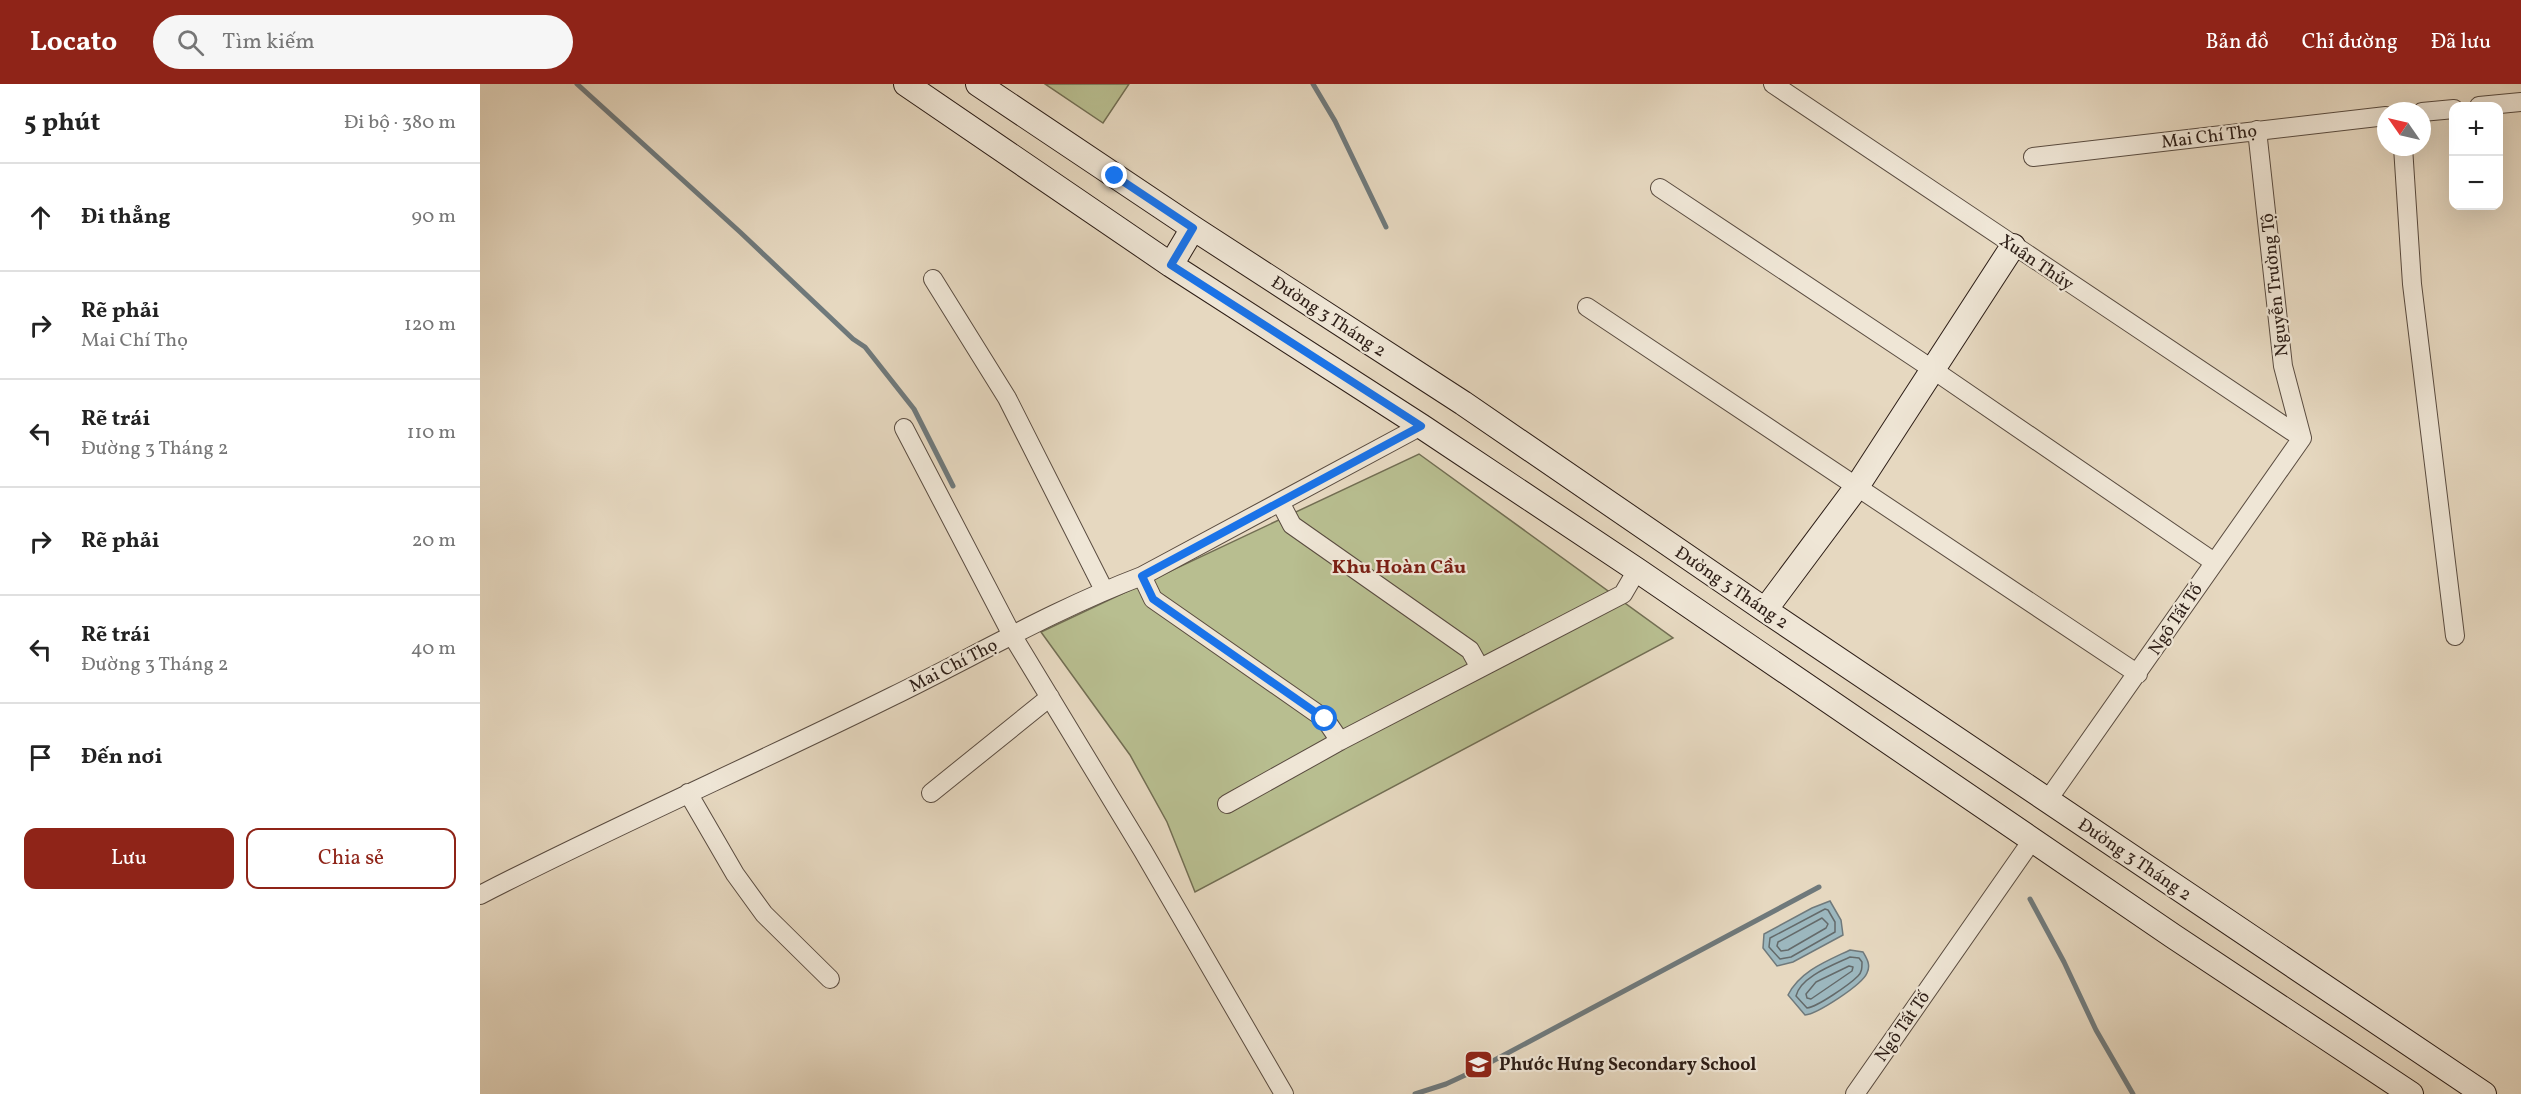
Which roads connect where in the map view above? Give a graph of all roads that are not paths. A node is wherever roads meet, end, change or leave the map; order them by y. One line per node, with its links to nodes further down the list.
1 (906, 84): 15 (main road)
2 (978, 84): 13 (main road, Đường 3 Tháng 2)
3 (1773, 84): 14 (street, Xuân Thủy)
4 (2521, 102): 5 (street)
5 (2503, 104)
6 (2449, 109): 7 (street)
7 (2431, 111)
8 (2377, 117): 9 (street, Mai Chí Thọ)
9 (2257, 130): 11 (street, Mai Chí Thọ); 21 (street, Nguyễn Trường Tộ)
10 (2404, 156): 30 (street)
11 (2033, 157)
12 (1660, 188): 18 (street)
13 (1193, 228): 15 (main road); 28 (main road, Đường 3 Tháng 2)
14 (2013, 246): 18 (main road); 21 (street, Xuân Thủy)
15 (1171, 265): 19 (main road)
16 (933, 279): 27 (street)
17 (1587, 307): 22 (street)
18 (1932, 369): 22 (main road); 24 (street)
19 (1421, 426): 23 (street, Mai Chí Thọ); 25 (main road)
20 (904, 428): 29 (street)
21 (2302, 438): 24 (street, Ngô Tất Tố)
22 (1856, 488): 28 (main road); 32 (street)
23 (1280, 502): 26 (street, Mai Chí Thọ); 31 (street)
24 (2214, 562): 32 (street, Ngô Tất Tố)
25 (1637, 570): 31 (street); 39 (main road)
26 (1142, 576): 27 (street, Mai Chí Thọ); 34 (street)
27 (1104, 590): 29 (street, Mai Chí Thọ)
28 (1765, 610): 37 (main road, Đường 3 Tháng 2)
29 (1012, 635): 33 (street); 35 (street, Mai Chí Thọ)
30 (2455, 636)
31 (1480, 668): 34 (street)
32 (2138, 674): 37 (street, Ngô Tất Tố)
33 (1050, 697): 36 (street); 42 (street)
34 (1341, 741): 38 (street)
35 (688, 793): 40 (street, Mai Chí Thọ); 41 (street)
36 (931, 793)
37 (2047, 801): 45 (main road, Đường 3 Tháng 2)
38 (1227, 804)
39 (2033, 839): 43 (street, Ngô Tất Tố); 44 (main road)
40 (480, 895)
41 (830, 979)
42 (1284, 1094)
43 (1855, 1094)
44 (2411, 1094)
45 (2484, 1094)

